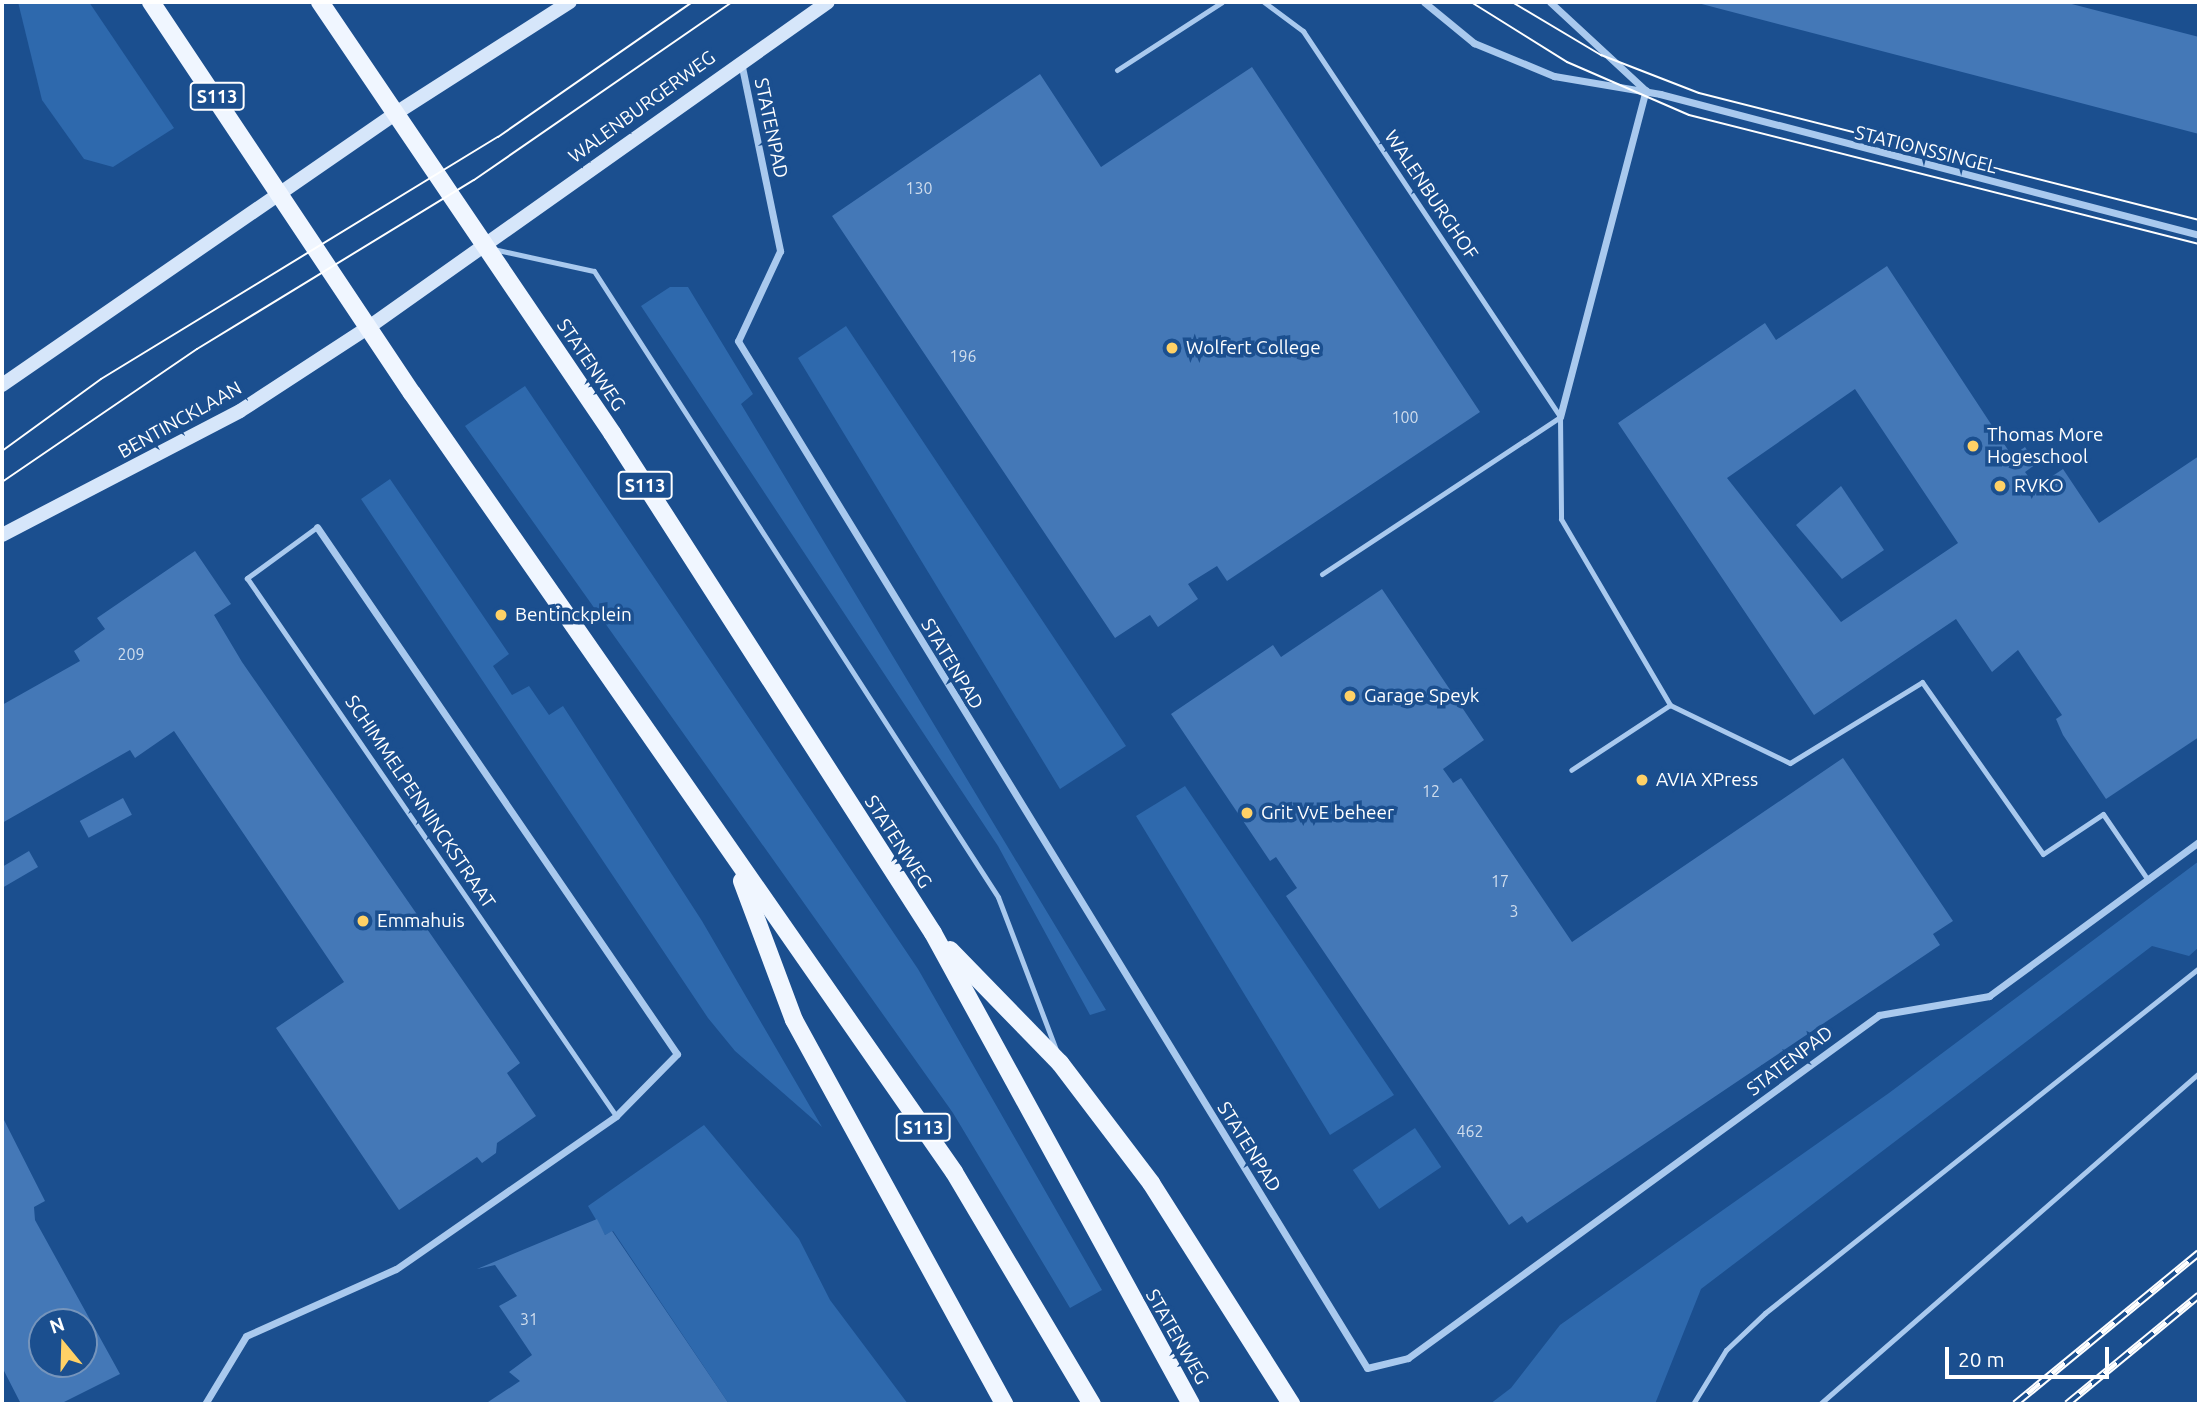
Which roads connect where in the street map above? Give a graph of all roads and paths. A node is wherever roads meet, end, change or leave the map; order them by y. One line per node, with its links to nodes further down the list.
1 (151, 2): 13 (main road, S113)
2 (320, 2): 12 (main road, S113)
3 (570, 2): 12 (street)
4 (828, 2): 9 (street, WALENBURGERWEG)
5 (1222, 2): 10 (lane)
6 (1264, 2): 18 (lane, WALENBURGHOF)
7 (1424, 2): 11 (street, STATIONSSINGEL)
8 (1550, 2): 11 (street, STATIONSSINGEL)
9 (741, 60): 15 (street, WALENBURGERWEG); 26 (street, STATENPAD)
10 (1117, 70)
11 (1646, 90): 14 (street, STATIONSSINGEL); 18 (street)
12 (393, 115): 13 (street); 15 (main road, S113)
13 (280, 192): 16 (main road, S113); 17 (street)
14 (2199, 235)
15 (481, 246): 16 (street); 27 (main road, STATENWEG / S113); 29 (lane)
16 (369, 327): 20 (street, BENTINCKLAAN); 25 (main road, S113)
17 (2, 385)
18 (1560, 417): 21 (lane); 22 (lane)
19 (317, 527): 31 (street); 31 (lane, SCHIMMELPENNINCKSTRAAT)
20 (2, 535)
21 (1322, 574)
22 (1670, 705): 23 (lane); 26 (lane)
23 (1571, 770)
24 (2199, 842): 26 (street, STATENPAD)
25 (735, 862): 33 (main road, S113); 34 (main road, S113)
26 (2148, 880)
27 (933, 933): 29 (main road, S113); 35 (main road, STATENWEG / S113)
28 (2199, 968): 37 (lane)
29 (1060, 1063): 36 (main road, S113)
30 (2199, 1073): 38 (lane)
31 (616, 1116): 32 (street)
32 (205, 1404)
33 (1004, 1404)
34 (1092, 1404)
35 (1191, 1404)
36 (1291, 1404)
37 (1692, 1404)
38 (1820, 1404)

